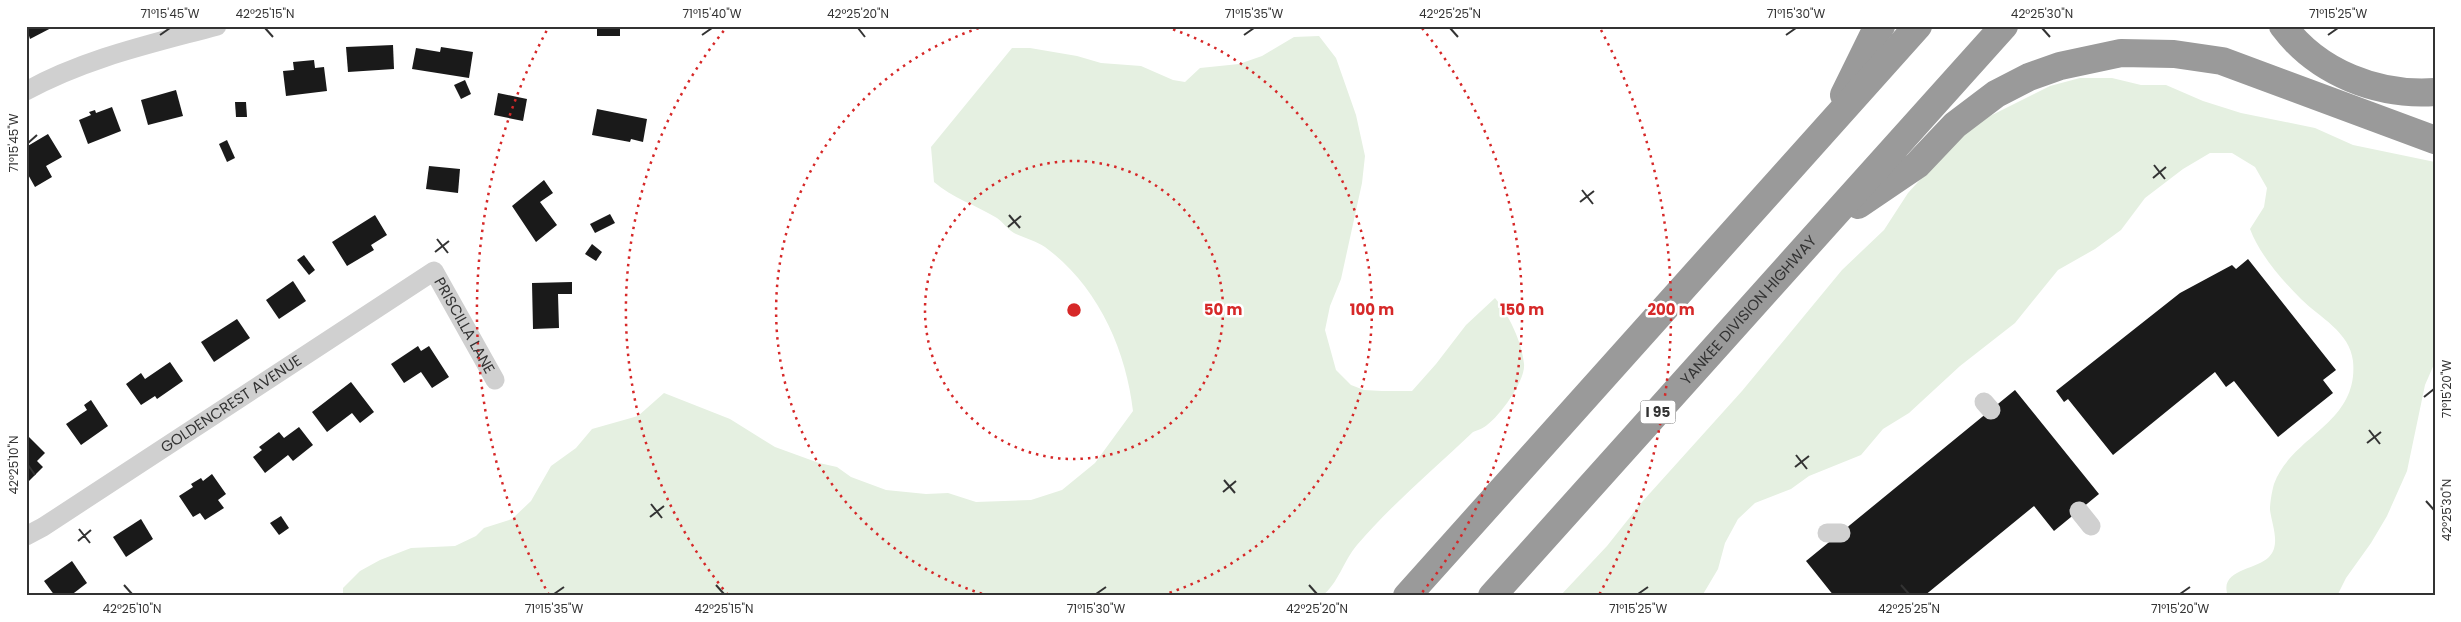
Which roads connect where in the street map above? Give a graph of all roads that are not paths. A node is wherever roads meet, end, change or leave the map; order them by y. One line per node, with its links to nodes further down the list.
1 (217, 26): 6 (street)
2 (1882, 26): 8 (highway)
3 (1918, 26): 8 (highway)
4 (2004, 26): 10 (highway, YANKEE DIVISION HIGHWAY / I 95)
5 (2283, 26): 7 (highway)
6 (26, 91)
7 (2435, 92)
8 (1828, 127): 16 (highway)
9 (2435, 140): 10 (highway)
10 (1824, 228): 17 (highway, YANKEE DIVISION HIGHWAY / I 95)
11 (434, 271): 12 (street, PRISCILLA LANE); 15 (street, GOLDENCREST AVENUE)
12 (495, 380)
13 (2079, 511): 14 (street)
14 (2091, 526)
15 (26, 536)
16 (1407, 596)
17 (1492, 596)

